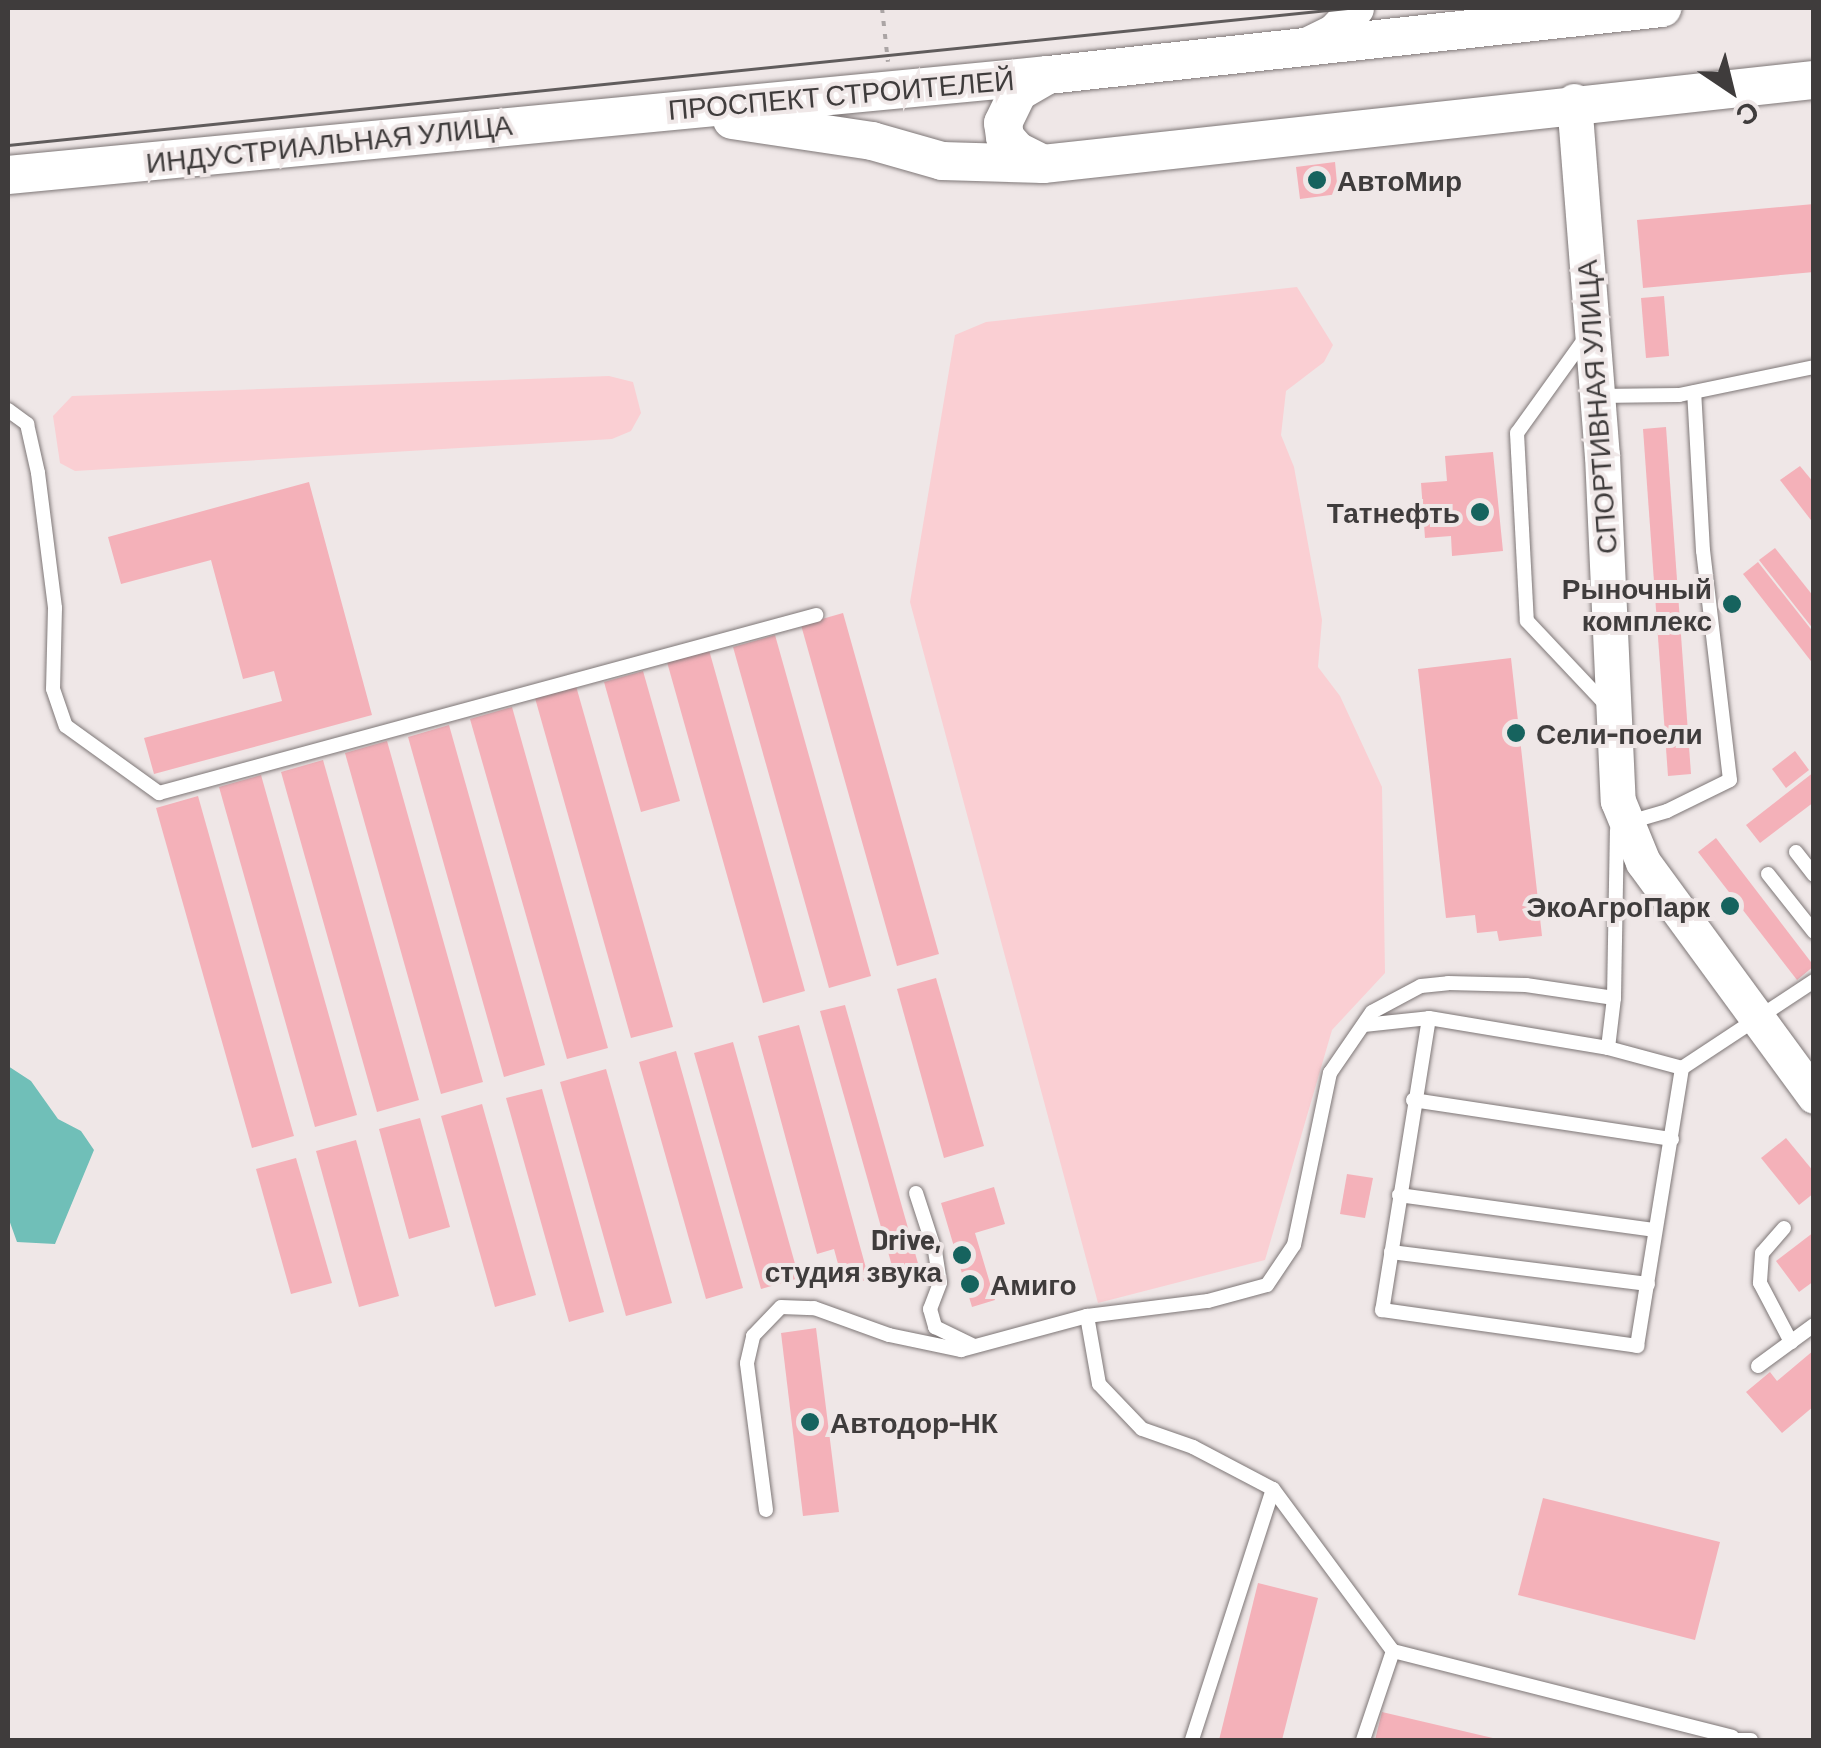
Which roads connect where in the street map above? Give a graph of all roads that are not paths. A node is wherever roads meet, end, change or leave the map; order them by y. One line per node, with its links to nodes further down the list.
1 (1356, 8): 5 (street)
2 (1440, 8): 4 (street)
3 (1662, 8): 4 (main road, ПРОСПЕКТ СТРОИТЕЛЕЙ)
4 (1501, 25): 5 (main road, ПРОСПЕКТ СТРОИТЕЛЕЙ)
5 (1298, 48): 6 (main road, ПРОСПЕКТ СТРОИТЕЛЕЙ)
6 (1048, 74): 9 (main road, ПРОСПЕКТ СТРОИТЕЛЕЙ); 10 (main road)
7 (1814, 80): 8 (main road, ПРОСПЕКТ СТРОИТЕЛЕЙ)
8 (1574, 101): 10 (main road, ПРОСПЕКТ СТРОИТЕЛЕЙ); 12 (street, СПОРТИВНАЯ УЛИЦА)
9 (650, 112): 10 (main road, ПРОСПЕКТ СТРОИТЕЛЕЙ); 11 (main road, ИНДУСТРИАЛЬНАЯ УЛИЦА)
10 (1043, 164)
11 (8, 174)
12 (1592, 328): 15 (street, СПОРТИВНАЯ УЛИЦА); 18 (lane)
13 (1814, 367): 14 (lane)
14 (1694, 392): 15 (lane); 19 (lane)
15 (1597, 396): 18 (street, СПОРТИВНАЯ УЛИЦА)
16 (8, 410): 17 (lane)
17 (816, 615)
18 (1612, 711): 19 (street, СПОРТИВНАЯ УЛИЦА)
19 (1621, 812): 25 (lane); 26 (street, СПОРТИВНАЯ УЛИЦА)
20 (1796, 852): 22 (lane)
21 (1768, 874): 23 (lane)
22 (1814, 875)
23 (1814, 932)
24 (1814, 981): 26 (lane)
25 (1614, 998): 28 (lane); 29 (lane)
26 (1753, 1016): 30 (lane); 31 (street, СПОРТИВНАЯ УЛИЦА)
27 (1429, 1018): 28 (lane); 29 (lane); 32 (lane)
28 (1360, 1026): 40 (lane)
29 (1608, 1048): 30 (lane)
30 (1682, 1068): 33 (lane)
31 (1814, 1096)
32 (1413, 1100): 33 (lane); 35 (lane)
33 (1672, 1139): 37 (lane)
34 (916, 1193): 43 (lane)
35 (1399, 1195): 37 (lane); 38 (lane)
36 (1784, 1228): 42 (lane)
37 (1654, 1230): 39 (lane)
38 (1390, 1252): 39 (lane); 39 (lane)
39 (1648, 1284)
40 (1087, 1316): 43 (lane); 45 (lane)
41 (1814, 1326): 42 (lane)
42 (1791, 1342): 44 (lane)
43 (975, 1347): 46 (lane)
44 (1758, 1366)
45 (1273, 1489): 47 (lane); 49 (lane)
46 (766, 1510)
47 (1393, 1651): 48 (lane); 50 (lane)
48 (1732, 1739): 51 (lane)
49 (1192, 1740)
50 (1363, 1740)
51 (1751, 1740)

